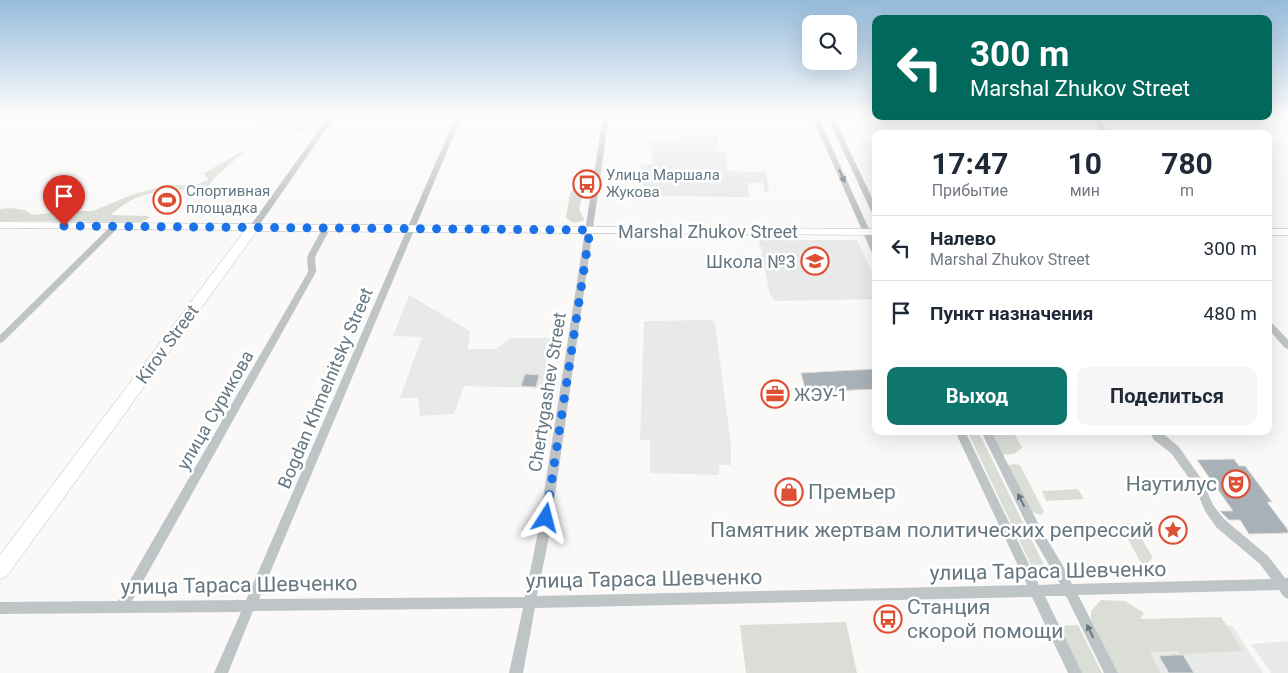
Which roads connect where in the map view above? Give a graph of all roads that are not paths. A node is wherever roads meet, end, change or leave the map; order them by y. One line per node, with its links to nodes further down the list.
1 (310, 147): 10 (street, Kirov Street)
2 (445, 147): 11 (street, Bogdan Khmelnitsky Street)
3 (602, 147): 12 (street, Chertygashev Street)
4 (830, 147): 13 (street, one-way to 13)
5 (845, 147): 6 (street)
6 (872, 205)
7 (0, 225): 8 (main road, Marshal Zhukov Street)
8 (115, 227): 10 (main road, Marshal Zhukov Street); 17 (street)
9 (327, 227): 10 (main road, Marshal Zhukov Street); 11 (main road, Marshal Zhukov Street); 28 (street, улица Сурикова)
10 (253, 228): 22 (main road, Kirov Street)
11 (410, 228): 12 (main road, Marshal Zhukov Street); 27 (street, Bogdan Khmelnitsky Street)
12 (590, 230): 13 (main road, Marshal Zhukov Street); 26 (street, Chertygashev Street)
13 (871, 232)
14 (1272, 232): 15 (main road)
15 (1288, 232)
16 (1272, 329): 18 (street)
17 (0, 340)
18 (1288, 346)
19 (962, 435): 25 (street)
20 (988, 435): 24 (street, one-way to 20)
21 (1158, 435): 23 (street)
22 (0, 570)
23 (1286, 587): 24 (street, улица Тараса Шевченко)
24 (1069, 589): 25 (street, улица Тараса Шевченко); 33 (street, one-way to 24)
25 (1036, 590): 26 (street, улица Тараса Шевченко); 32 (street)
26 (529, 601): 27 (street, улица Тараса Шевченко); 31 (street, Chertygashev Street)
27 (250, 605): 28 (street, улица Тараса Шевченко); 30 (street, Bogdan Khmelnitsky Street)
28 (122, 606): 29 (street, улица Тараса Шевченко)
29 (0, 608)
30 (221, 673)
31 (516, 673)
32 (1076, 673)
33 (1111, 673)

